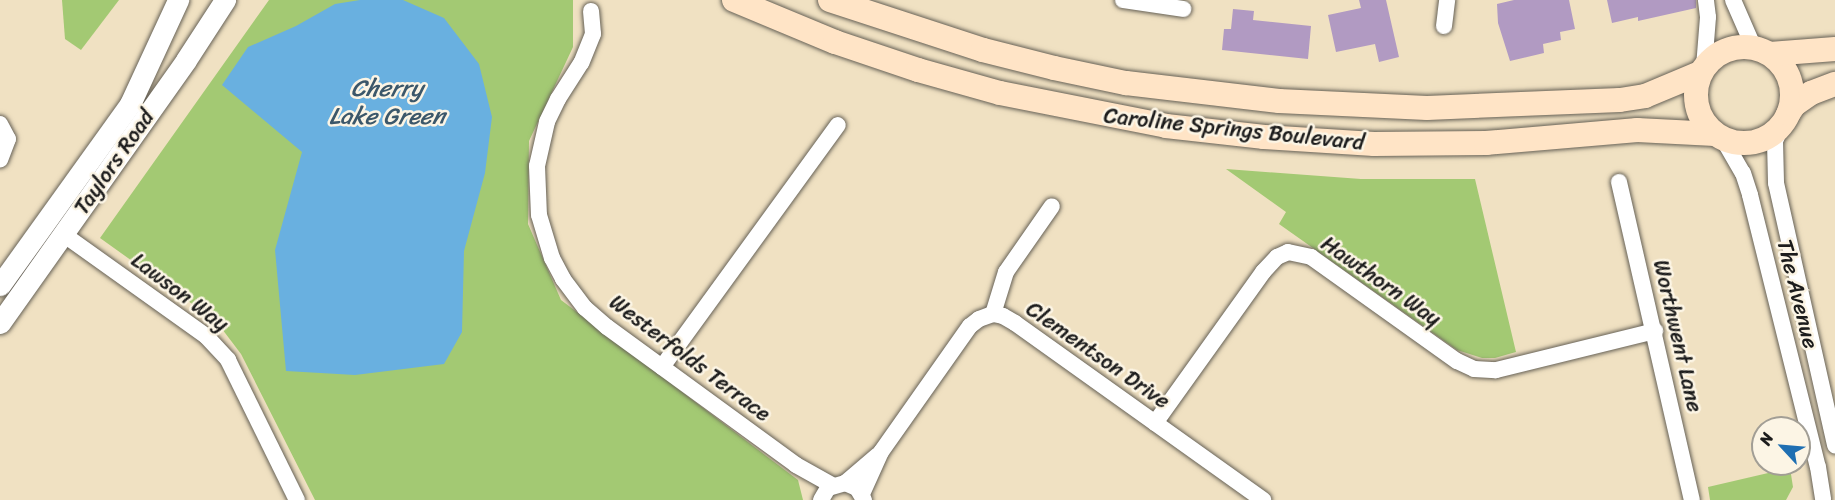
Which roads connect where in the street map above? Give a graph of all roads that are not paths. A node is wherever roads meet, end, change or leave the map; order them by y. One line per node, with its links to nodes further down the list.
1 (178, 0): 24 (street, Taylors Road)
2 (225, 0): 23 (street, Taylors Road)
3 (734, 0): 19 (main road, Caroline Springs Boulevard)
4 (830, 0): 14 (main road, Caroline Springs Boulevard)
5 (1123, 0): 9 (street)
6 (1447, 0): 11 (street)
7 (1706, 0): 14 (street)
8 (1732, 0): 13 (street)
9 (1183, 9)
10 (591, 11): 28 (street, Westerfolds Terrace)
11 (1444, 26)
12 (1835, 49): 13 (main road)
13 (1762, 51): 14 (main road); 16 (main road)
14 (1702, 70): 19 (main road)
15 (1835, 84): 16 (main road)
16 (1786, 119): 19 (main road); 30 (street, The Avenue)
17 (0, 124): 20 (street)
18 (838, 125): 28 (street)
19 (1719, 137): 39 (street, The Avenue)
20 (0, 160)
21 (1620, 182): 27 (street, Worthwent Lane)
22 (1052, 206): 25 (street)
23 (63, 234): 26 (street, Taylors Road); 36 (street, Lawson Way)
24 (0, 285)
25 (993, 314): 29 (street, Clementson Drive); 31 (street, Clementson Drive)
26 (0, 323)
27 (1655, 331): 29 (street, Hawthorn Way); 38 (street, Worthwent Lane)
28 (662, 367): 32 (street, Westerfolds Terrace)
29 (1155, 423): 37 (street, Clementson Drive)
30 (1835, 446)
31 (880, 452): 33 (street, Clementson Drive); 34 (street, Clementson Drive)
32 (796, 465): 33 (street, Westerfolds Terrace); 35 (street, Westerfolds Terrace)
33 (838, 484): 34 (street, Westerfolds Terrace); 35 (street, Clementson Drive)
34 (863, 497)
35 (821, 499)
36 (297, 500)
37 (1263, 500)
38 (1692, 500)
39 (1822, 500)

